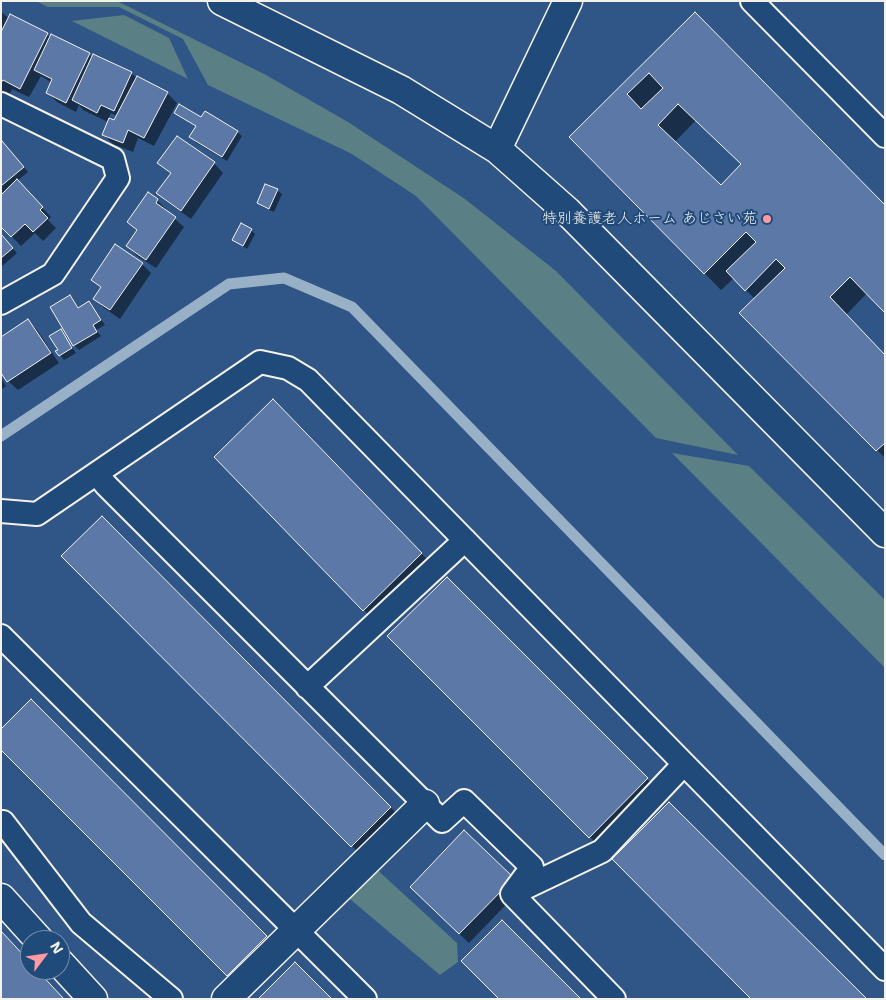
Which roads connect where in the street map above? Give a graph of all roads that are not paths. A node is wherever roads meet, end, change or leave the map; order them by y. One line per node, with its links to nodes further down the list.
1 (222, 1): 6 (street)
2 (568, 1): 6 (street)
3 (752, 1): 5 (lane)
4 (1, 104): 7 (lane)
5 (885, 136)
6 (498, 149): 10 (street)
7 (1, 303)
8 (96, 474): 9 (lane); 11 (lane); 13 (lane)
9 (1, 511)
10 (885, 533)
11 (465, 540): 13 (lane); 14 (lane)
12 (1, 636): 20 (lane)
13 (307, 686): 15 (lane)
14 (684, 764): 17 (lane); 21 (lane)
15 (425, 804): 17 (lane); 20 (street)
16 (2, 822): 24 (lane)
17 (512, 894): 27 (lane)
18 (1, 898): 19 (street)
19 (30, 930)
20 (296, 930): 25 (street); 26 (lane)
21 (885, 969)
22 (70, 974): 23 (street)
23 (93, 999)
24 (171, 999)
25 (226, 999)
26 (365, 999)
27 (614, 999)

